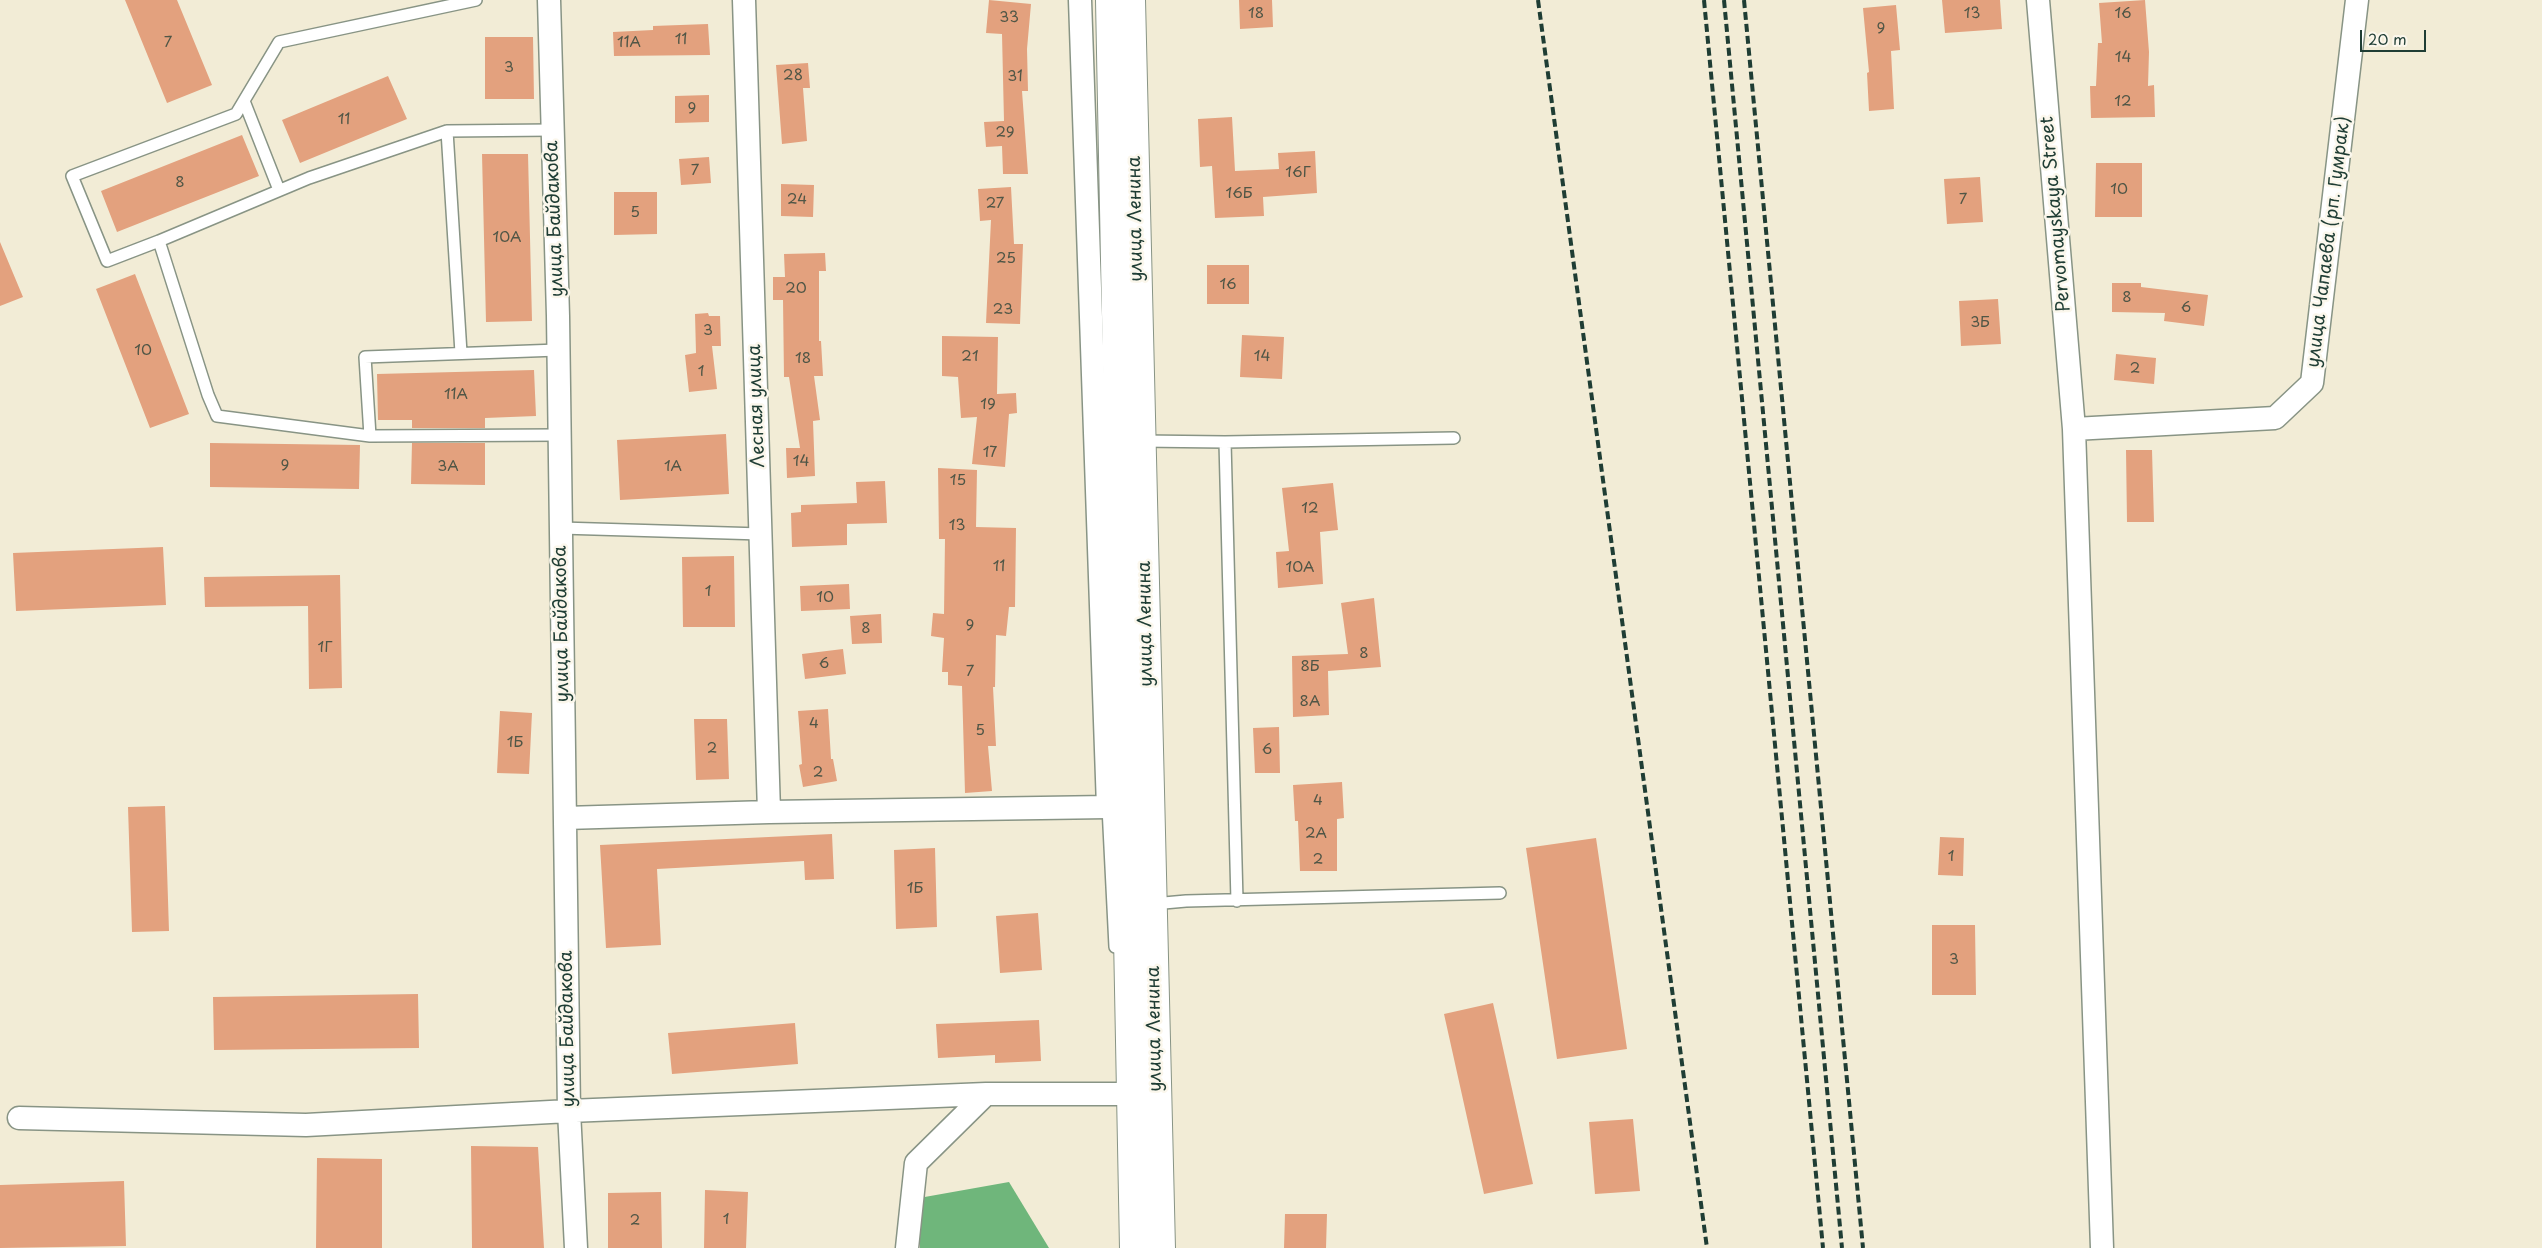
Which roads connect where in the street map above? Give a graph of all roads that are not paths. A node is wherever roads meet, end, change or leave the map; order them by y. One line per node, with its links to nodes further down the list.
1 (476, 0): 9 (lane)
2 (549, 0): 10 (street, улица Байдакова)
3 (744, 0): 23 (street, Лесная улица)
4 (1080, 0): 24 (street)
5 (1110, 0): 20 (main road, улица Ленина)
6 (1131, 0): 20 (main road, улица Ленина)
7 (2038, 0): 16 (street, Pervomayskaya Street)
8 (2357, 0): 16 (street, улица Чапаева (рп. Гумрак))
9 (244, 101): 12 (lane); 13 (lane)
10 (553, 130): 11 (lane); 14 (street, улица Байдакова)
11 (447, 131): 12 (lane); 15 (lane)
12 (279, 190): 13 (lane)
13 (159, 241): 18 (lane)
14 (558, 350): 15 (lane); 17 (street, улица Байдакова)
15 (461, 354): 18 (lane)
16 (2074, 429): 41 (street, Pervomayskaya Street)
17 (559, 435): 18 (lane); 22 (street, улица Байдакова)
18 (370, 436)
19 (1454, 438): 21 (lane)
20 (1130, 441): 21 (lane); 29 (main road, улица Ленина)
21 (1225, 442): 28 (lane)
22 (560, 528): 23 (lane); 26 (street, улица Байдакова)
23 (761, 534): 25 (street, Лесная улица)
24 (1108, 807): 25 (street); 30 (lane)
25 (770, 812): 26 (street)
26 (565, 818): 35 (street, улица Байдакова)
27 (1500, 893): 28 (lane)
28 (1237, 901): 29 (lane)
29 (1140, 904): 34 (main road, улица Ленина)
30 (1115, 954)
31 (1117, 984): 32 (lane)
32 (1118, 1004)
33 (986, 1094): 34 (street); 35 (street); 38 (street)
34 (1144, 1094): 39 (main road, улица Ленина); 40 (main road, улица Ленина)
35 (569, 1111): 36 (street); 37 (street, улица Байдакова)
36 (19, 1118)
37 (576, 1248)
38 (907, 1248)
39 (1134, 1248)
40 (1161, 1248)
41 (2102, 1248)

